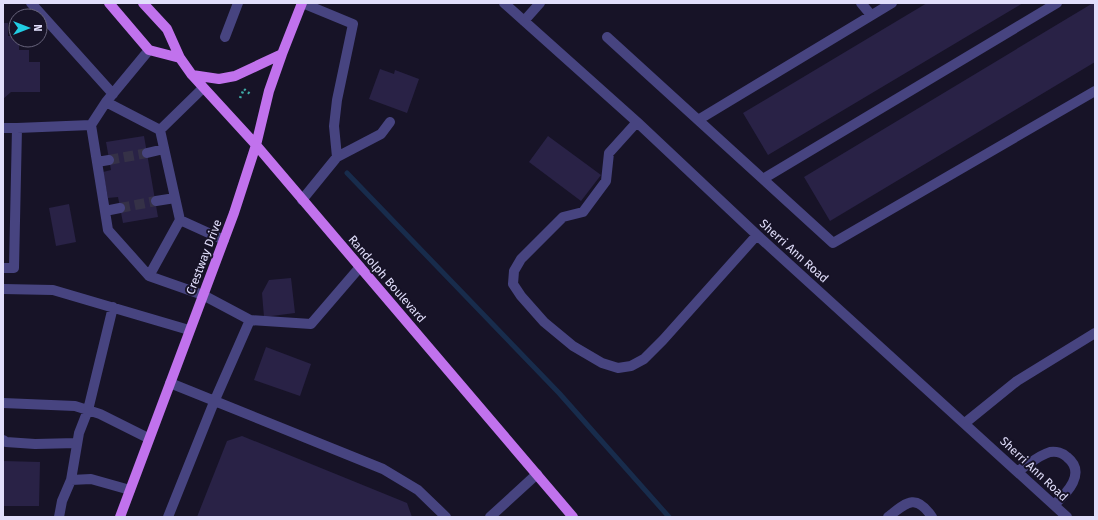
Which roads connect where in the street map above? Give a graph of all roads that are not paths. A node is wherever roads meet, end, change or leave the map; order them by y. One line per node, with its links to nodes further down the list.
1 (31, 3): 21 (street)
2 (109, 3): 15 (main road)
3 (238, 3): 13 (street)
4 (302, 3): 16 (main road, Crestway Drive); 33 (street)
5 (504, 3): 12 (street, Sherri Ann Road)
6 (540, 3): 12 (street)
7 (861, 3): 11 (street)
8 (892, 3): 11 (street)
9 (1057, 3): 36 (street)
10 (144, 4): 17 (main road, Randolph Boulevard)
11 (872, 15): 23 (street)
12 (524, 21): 25 (street, Sherri Ann Road)
13 (225, 37)
14 (607, 37): 23 (street)
15 (149, 50): 17 (main road); 21 (street)
16 (282, 54): 18 (main road); 30 (main road, Crestway Drive)
17 (180, 58): 18 (main road, Randolph Boulevard)
18 (192, 75): 19 (main road, Randolph Boulevard)
19 (203, 88): 29 (street); 30 (main road, Randolph Boulevard)
20 (1095, 91): 36 (street)
21 (113, 94): 22 (street)
22 (106, 102): 26 (street); 29 (street)
23 (698, 120): 36 (street)
24 (390, 122): 33 (street)
25 (637, 122): 43 (street, Sherri Ann Road); 43 (street)
26 (91, 125): 28 (street); 35 (street)
27 (3, 128): 28 (street)
28 (17, 128): 46 (street)
29 (160, 130): 31 (street)
30 (256, 146): 38 (main road, Randolph Boulevard); 44 (main road, Crestway Drive)
31 (164, 149): 32 (street); 37 (street)
32 (147, 153)
33 (337, 157): 38 (street)
34 (109, 160): 35 (street)
35 (97, 162): 41 (street)
36 (763, 179)
37 (175, 198): 39 (street); 42 (street)
38 (302, 200): 45 (main road, Randolph Boulevard)
39 (156, 202)
40 (120, 208): 41 (street)
41 (105, 211): 47 (street)
42 (180, 220): 44 (street); 47 (street)
43 (757, 235): 58 (street, Sherri Ann Road)
44 (224, 240): 49 (main road, Crestway Drive)
45 (360, 267): 51 (street); 63 (main road, Randolph Boulevard)
46 (3, 268)
47 (149, 276): 49 (street)
48 (3, 289): 50 (street)
49 (203, 295): 51 (street); 52 (main road, Crestway Drive)
50 (113, 307): 52 (street); 57 (street)
51 (250, 320): 55 (street)
52 (190, 330): 54 (main road, Crestway Drive)
53 (1095, 332): 58 (street)
54 (170, 383): 55 (street); 59 (main road, Crestway Drive)
55 (214, 402): 69 (street); 70 (street)
56 (3, 403): 57 (street)
57 (88, 410): 59 (street); 61 (street)
58 (965, 423): 62 (street, Sherri Ann Road)
59 (148, 438): 65 (main road, Crestway Drive)
60 (3, 440): 61 (street)
61 (77, 443): 64 (street)
62 (1018, 471): 66 (street, Sherri Ann Road); 66 (street)
63 (537, 474): 71 (street); 72 (main road, Randolph Boulevard)
64 (71, 480): 65 (street); 67 (street)
65 (130, 490): 68 (main road, Crestway Drive)
66 (1054, 504): 75 (street, Sherri Ann Road)
67 (59, 517)
68 (120, 517)
69 (168, 517)
70 (446, 517)
71 (490, 517)
72 (573, 517)
73 (888, 517): 74 (street)
74 (932, 517)
75 (1067, 517)

